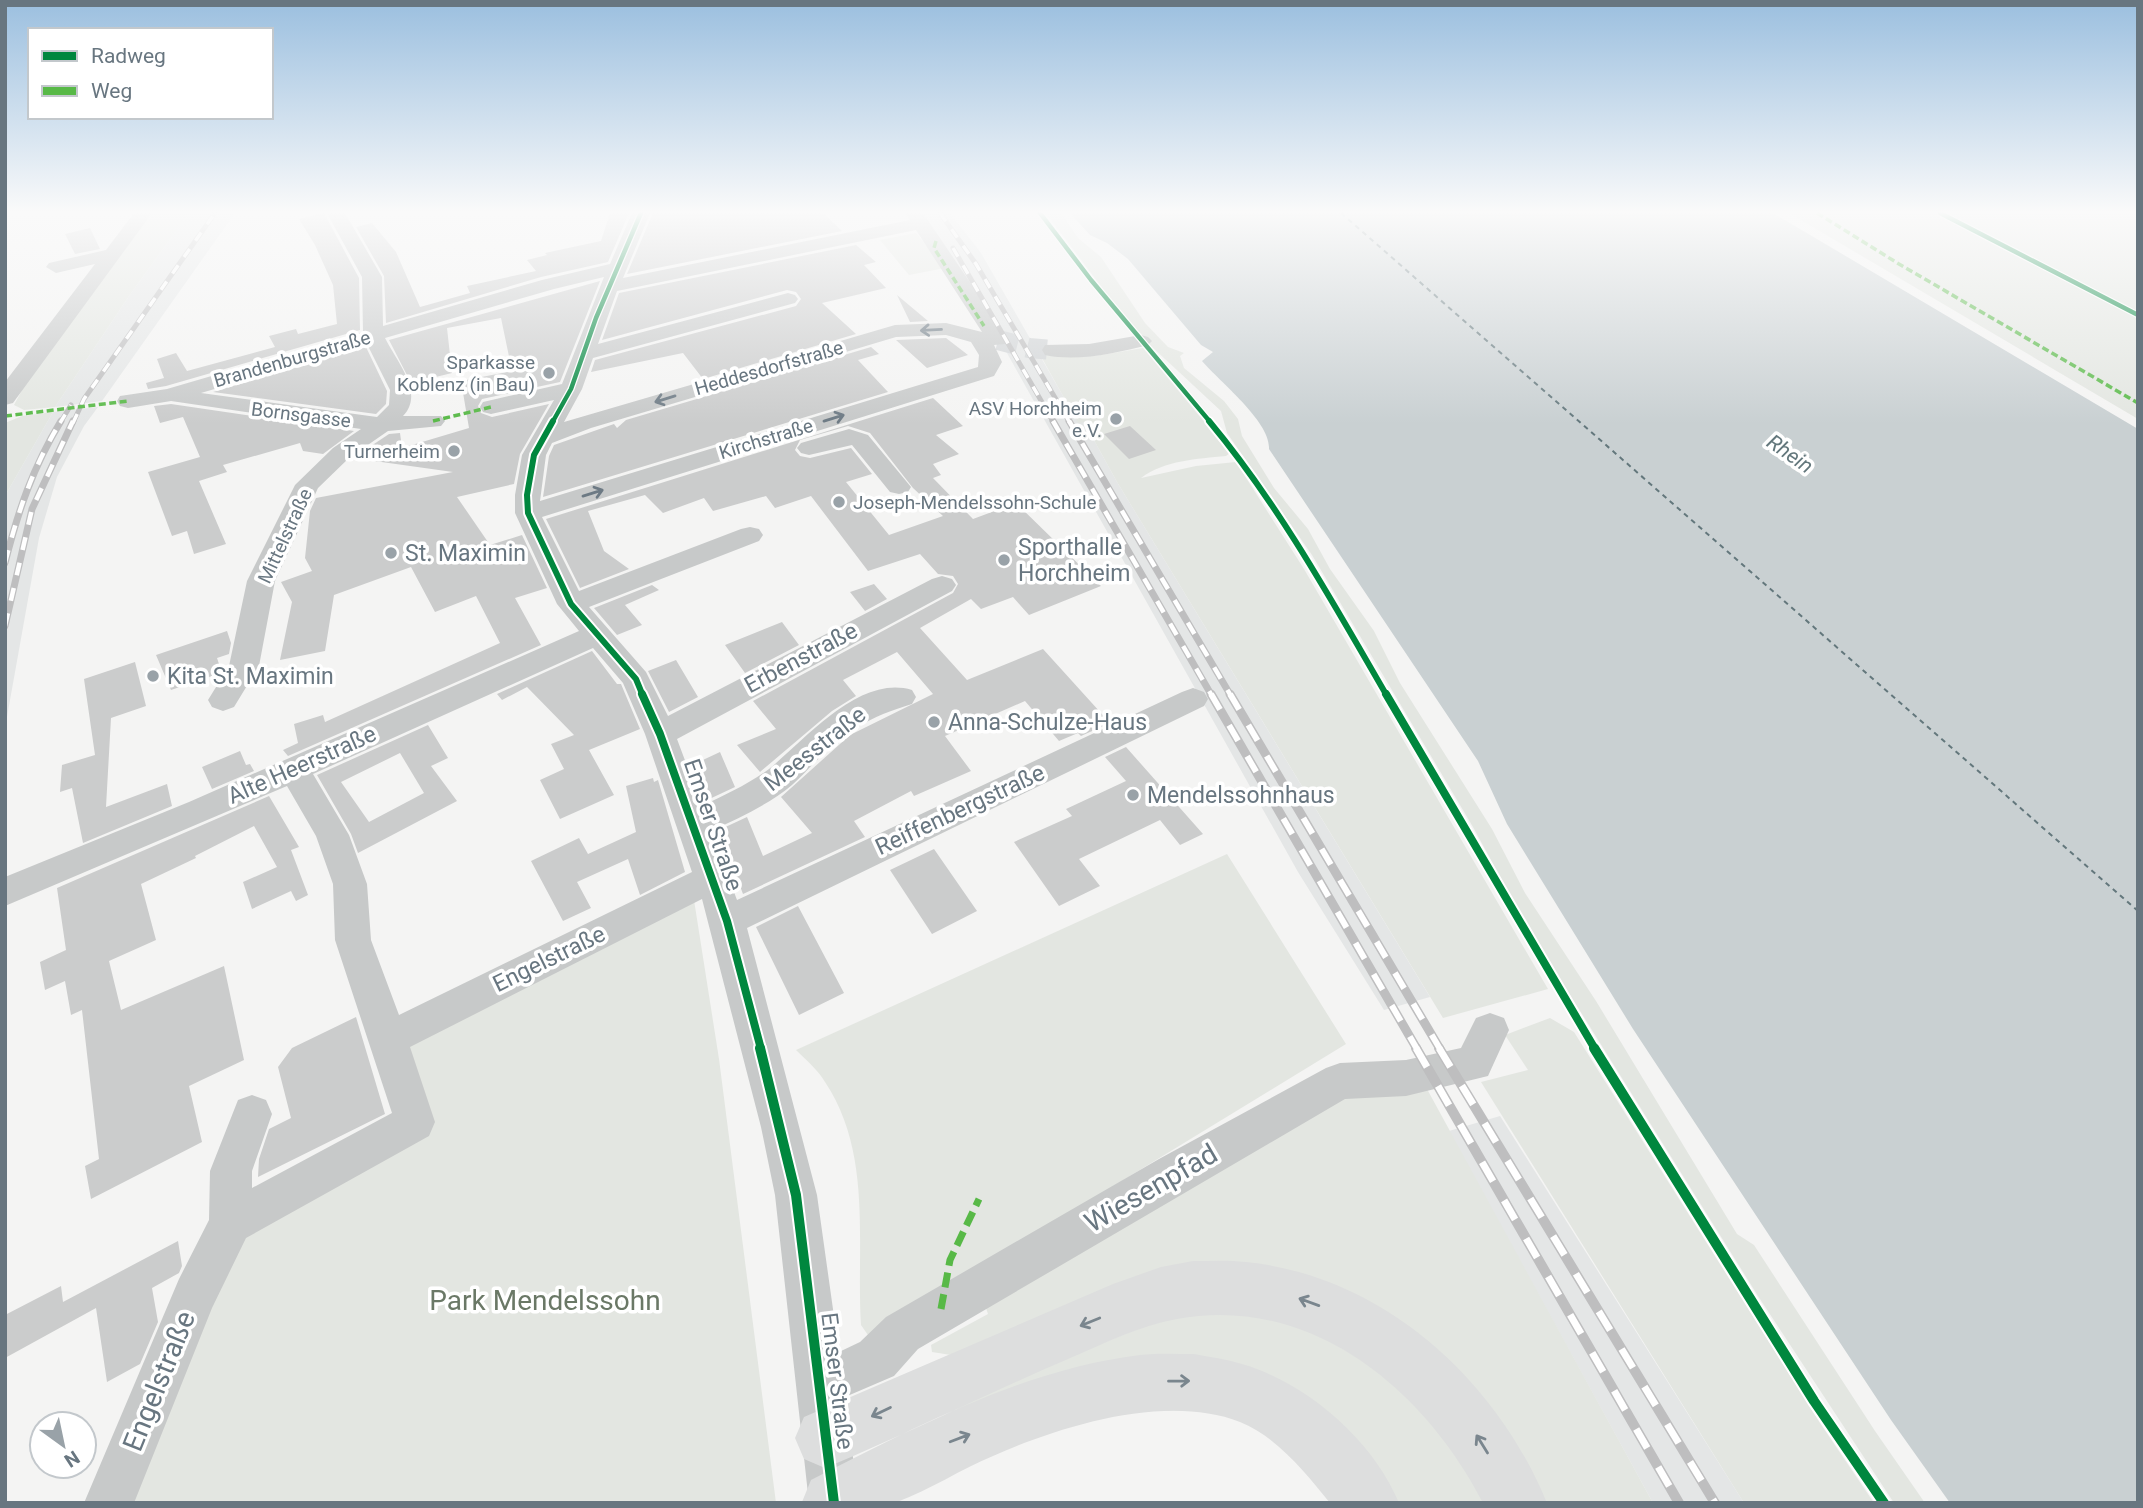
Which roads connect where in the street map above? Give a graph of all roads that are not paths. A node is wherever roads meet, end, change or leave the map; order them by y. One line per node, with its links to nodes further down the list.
1 (92, 283): 14 (street)
2 (372, 283): 7 (street, Mittelstraße)
3 (556, 283): 7 (street, Brandenburgstraße)
4 (612, 283): 11 (street, Emser Straße)
5 (957, 283): 9 (street)
6 (781, 293): 11 (street)
7 (373, 335): 13 (street, Brandenburgstraße); 18 (street, Mittelstraße)
8 (1141, 341): 10 (street)
9 (994, 347): 19 (street, Heddesdorfstraße, one-way to 19); 20 (street, Kirchstraße, one-way to 9)
10 (1053, 350)
11 (583, 354): 12 (street, Emser Straße)
12 (571, 389): 16 (street); 19 (street, Emser Straße)
13 (169, 395): 15 (street, Brandenburgstraße); 18 (street, Bornsgasse)
14 (5, 398)
15 (128, 401)
16 (491, 407)
17 (433, 421): 18 (street, Bornsgasse)
18 (382, 425): 29 (street, Mittelstraße)
19 (545, 438): 22 (street, Emser Straße)
20 (733, 450): 21 (street); 22 (street, Kirchstraße, one-way to 20)
21 (899, 487)
22 (528, 513): 25 (street, Emser Straße)
23 (750, 535): 25 (street)
24 (942, 585): 30 (street, Erbenstraße)
25 (570, 604): 26 (street, Emser Straße)
26 (596, 635): 30 (street, Emser Straße); 31 (street, Alte Heerstraße)
27 (901, 696): 32 (street, Meesstraße)
28 (1193, 699): 35 (street, Reiffenbergstraße)
29 (223, 700)
30 (660, 734): 32 (street, Emser Straße)
31 (293, 768): 34 (street, Alte Heerstraße); 37 (street)
32 (692, 825): 33 (street, Emser Straße)
33 (710, 879): 35 (street, Emser Straße); 37 (street, Engelstraße)
34 (5, 892)
35 (727, 921): 40 (street, Emser Straße)
36 (1490, 1030): 40 (street, Wiesenpfad)
37 (388, 1039): 39 (street)
38 (251, 1114): 39 (street, Engelstraße)
39 (231, 1223): 43 (street, Engelstraße)
40 (818, 1384): 41 (street, Emser Straße)
41 (825, 1438): 42 (street, Emser Straße); 45 (highway, one-way to 41)
42 (833, 1502): 44 (highway, one-way to 44)
43 (109, 1503)
44 (1368, 1503)
45 (1516, 1503)

